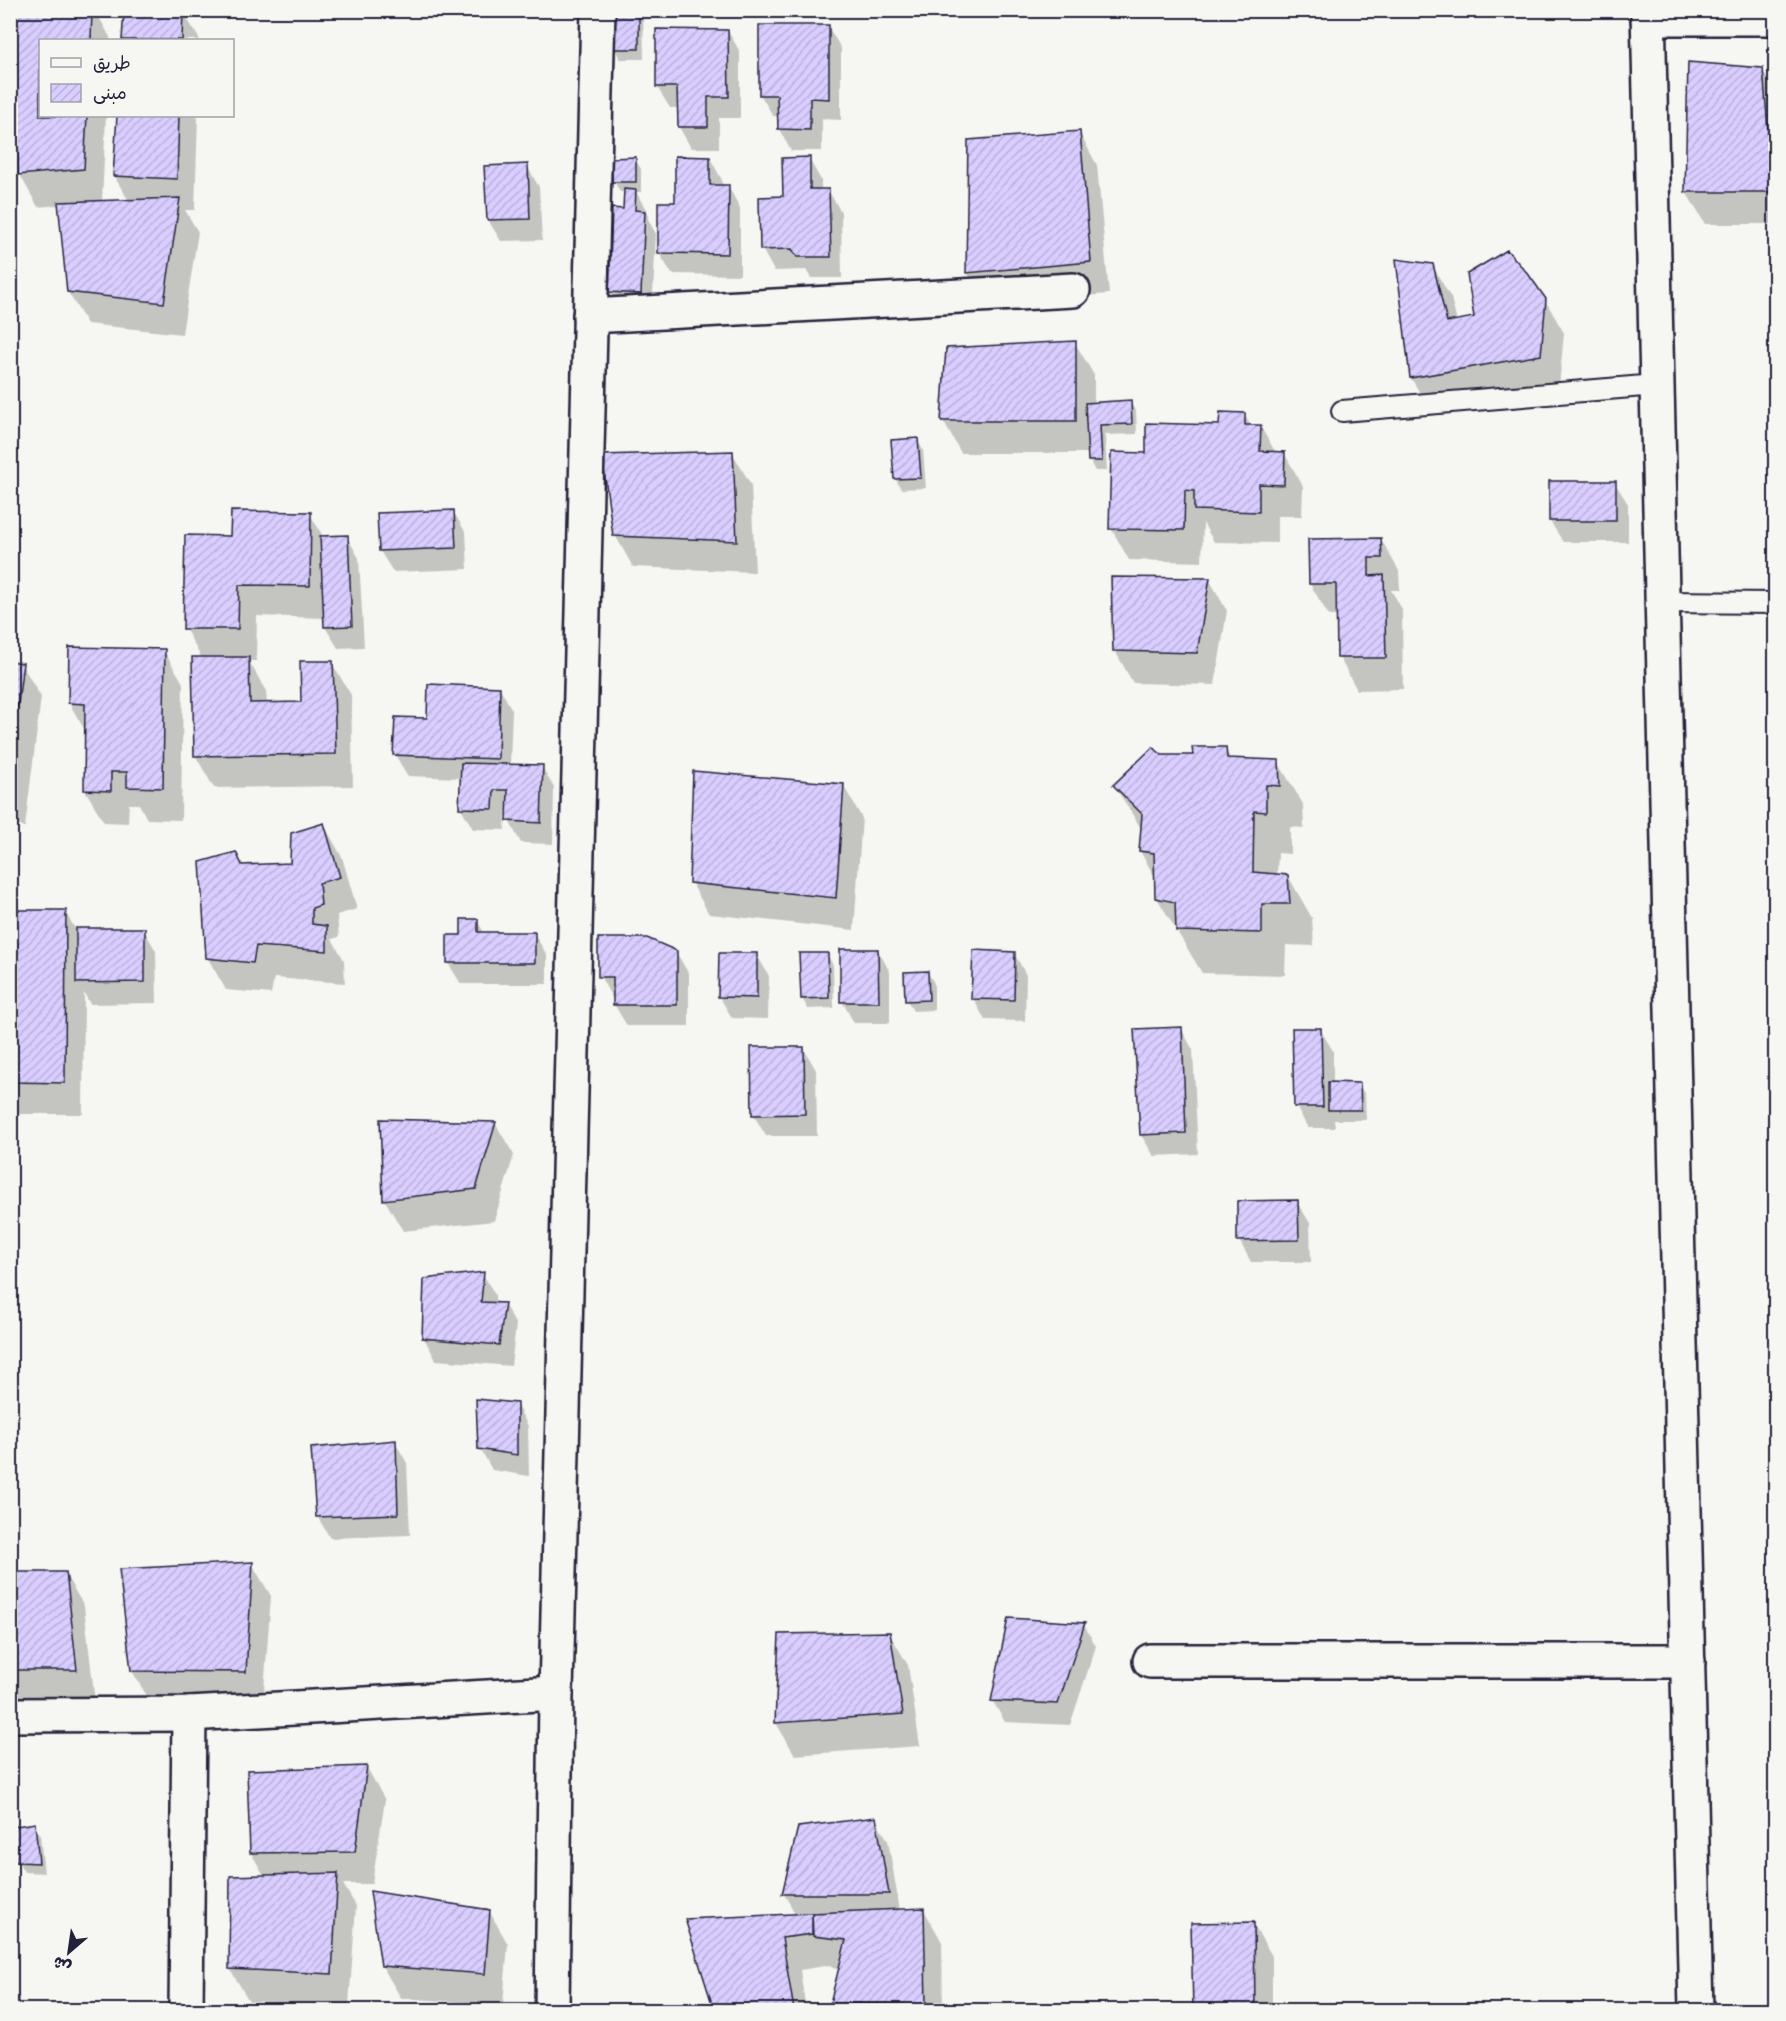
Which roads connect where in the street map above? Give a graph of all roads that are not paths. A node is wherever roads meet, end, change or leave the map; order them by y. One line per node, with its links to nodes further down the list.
1 (598, 10): 5 (street)
2 (1648, 14): 3 (street); 6 (street)
3 (1776, 18)
4 (1073, 290): 5 (street)
5 (590, 316): 12 (street)
6 (1656, 384): 7 (lane); 8 (street)
7 (1342, 411)
8 (1662, 602): 9 (lane); 11 (street)
9 (1776, 603)
10 (1150, 1661): 11 (street)
11 (1688, 1661): 17 (street)
12 (556, 1693): 13 (street); 16 (street)
13 (189, 1714): 14 (street); 15 (street)
14 (10, 1715)
15 (186, 2010)
16 (552, 2010)
17 (1696, 2010)

